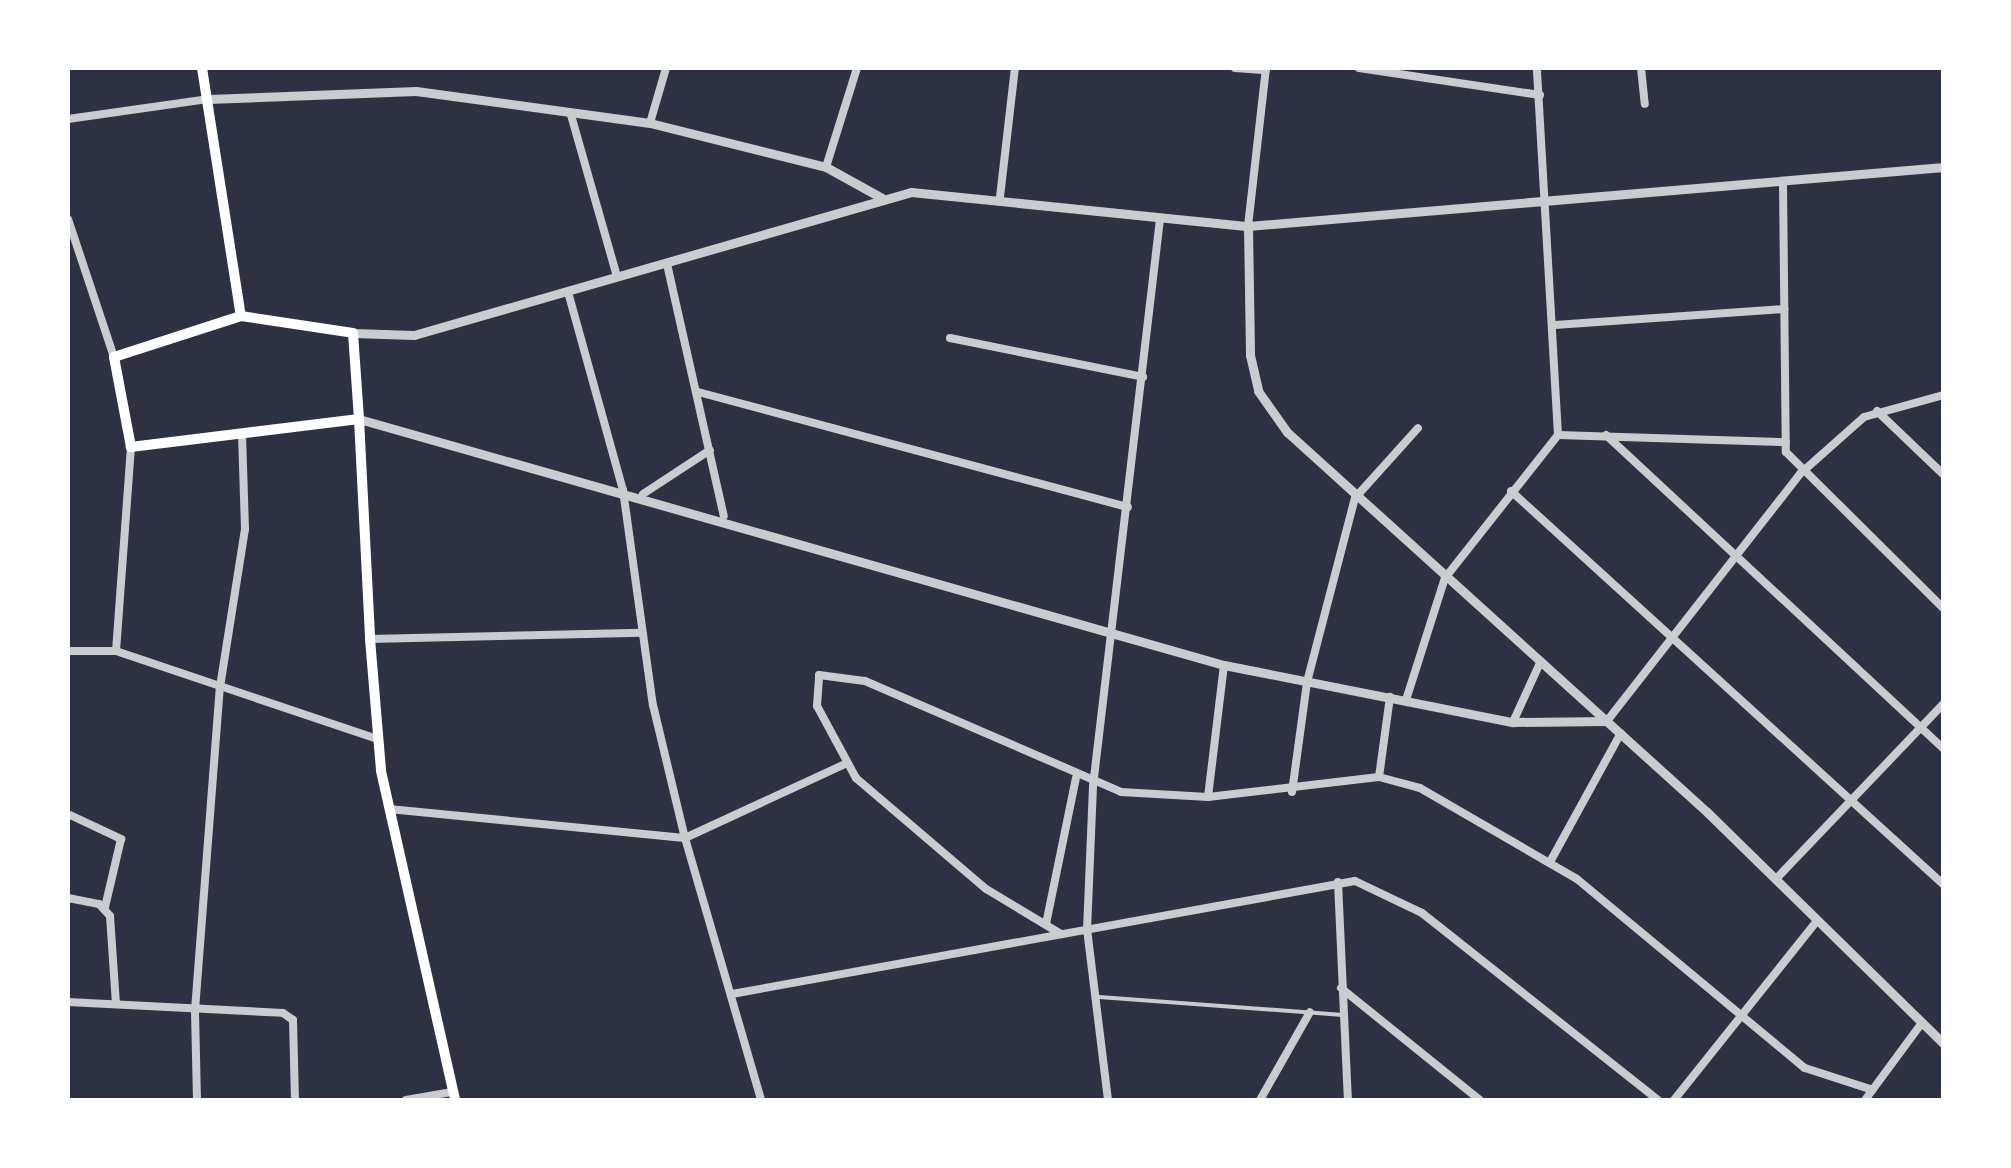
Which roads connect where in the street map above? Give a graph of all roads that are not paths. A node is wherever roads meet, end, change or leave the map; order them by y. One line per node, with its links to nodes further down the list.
1 (202, 68): 11 (main road)
2 (666, 68): 15 (street)
3 (857, 68): 16 (street)
4 (1016, 68): 19 (street)
5 (1235, 68): 9 (street)
6 (1359, 68): 10 (street)
7 (1537, 68): 10 (street)
8 (1641, 68): 12 (street)
9 (1266, 69): 24 (street)
10 (1540, 95): 21 (street)
11 (208, 99): 13 (street); 14 (street); 29 (main road)
12 (1645, 104)
13 (571, 115): 15 (street); 26 (street)
14 (68, 119)
15 (650, 123): 16 (street)
16 (826, 167): 20 (street)
17 (1944, 167): 18 (street)
18 (1783, 183): 21 (street); 28 (street)
19 (1000, 197): 20 (street); 23 (street)
20 (882, 198): 25 (street)
21 (1552, 205): 24 (street); 30 (street)
22 (68, 219): 33 (street)
23 (1160, 219): 24 (street); 34 (street)
24 (1248, 226): 51 (street)
25 (667, 264): 26 (street); 35 (street)
26 (618, 277): 27 (street)
27 (568, 292): 31 (street); 48 (street)
28 (1784, 308): 30 (street); 43 (street)
29 (241, 316): 31 (main road); 33 (main road)
30 (1556, 325): 41 (street)
31 (353, 333): 38 (main road)
32 (950, 338): 34 (street)
33 (114, 357): 44 (main road)
34 (1142, 377): 52 (street)
35 (698, 392): 45 (street); 52 (street)
36 (1944, 395): 37 (street)
37 (1877, 411): 46 (street); 47 (street)
38 (359, 419): 40 (main road); 48 (street); 60 (main road)
39 (1418, 428): 51 (street)
40 (242, 433): 44 (main road); 66 (street)
41 (1558, 435): 42 (street); 49 (street)
42 (1606, 435): 43 (street); 54 (street)
43 (1786, 442): 46 (street)
44 (131, 447): 61 (street)
45 (710, 450): 50 (street); 53 (street)
46 (1801, 473): 54 (street); 56 (street)
47 (1944, 474)
48 (623, 490): 50 (street); 57 (street)
49 (1512, 492): 55 (street); 58 (street)
50 (643, 494): 53 (street)
51 (1356, 498): 55 (street); 65 (street)
52 (1128, 507): 59 (street)
53 (724, 516): 59 (street)
54 (1735, 551): 58 (street); 72 (street)
55 (1445, 578): 63 (street); 68 (street)
56 (1944, 609)
57 (642, 632): 60 (street); 85 (street)
58 (1675, 632): 70 (street); 82 (street)
59 (1114, 634): 64 (street); 79 (street)
60 (370, 639): 74 (main road)
61 (116, 651): 62 (street); 66 (street)
62 (68, 652)
63 (1540, 663): 70 (street); 71 (street)
64 (1224, 666): 65 (street); 81 (street)
65 (1307, 682): 67 (street); 80 (street)
66 (220, 687): 74 (street); 101 (street)
67 (1390, 697): 68 (street); 77 (street)
68 (1406, 700): 71 (street)
69 (1944, 702): 72 (street)
70 (1608, 721): 71 (street); 73 (street)
71 (1513, 722)
72 (1921, 727): 75 (street); 82 (street)
73 (1621, 733): 86 (street); 87 (street)
74 (377, 739): 83 (main road)
75 (1944, 748)
76 (846, 764): 78 (street); 85 (street); 93 (street)
77 (1379, 777): 80 (street); 86 (street)
78 (1076, 778): 79 (street); 93 (street)
79 (1093, 786): 81 (street); 94 (street)
80 (1292, 792): 81 (street)
81 (1208, 797)
82 (1852, 800): 87 (street); 89 (street)
83 (388, 809): 85 (street); 108 (main road)
84 (68, 814): 91 (street)
85 (684, 838): 97 (street)
86 (1550, 862): 104 (street)
87 (1776, 880): 92 (street)
88 (1338, 882): 94 (street); 96 (street); 117 (street)
89 (1944, 885)
90 (68, 898): 91 (street)
91 (104, 907): 100 (street)
92 (1817, 921): 104 (street); 105 (street)
93 (1046, 924): 95 (street)
94 (1087, 930): 95 (street); 98 (street)
95 (1061, 934): 97 (street)
96 (1341, 988): 103 (street); 116 (street)
97 (732, 994): 112 (street)
98 (1096, 996): 102 (lane); 113 (street)
99 (68, 1002): 100 (street)
100 (116, 1003): 101 (street)
101 (195, 1010): 109 (street); 110 (street)
102 (1310, 1012): 103 (lane); 114 (street)
103 (1343, 1015): 115 (street)
104 (1739, 1019): 107 (street); 118 (street)
105 (1921, 1024): 106 (street); 107 (street)
106 (1944, 1044)
107 (1873, 1090): 119 (street)
108 (454, 1096): 111 (street)
109 (198, 1100)
110 (296, 1100)
111 (406, 1100)
112 (761, 1100)
113 (1108, 1100)
114 (1260, 1100)
115 (1348, 1100)
116 (1480, 1100)
117 (1658, 1100)
118 (1674, 1100)
119 (1865, 1100)

